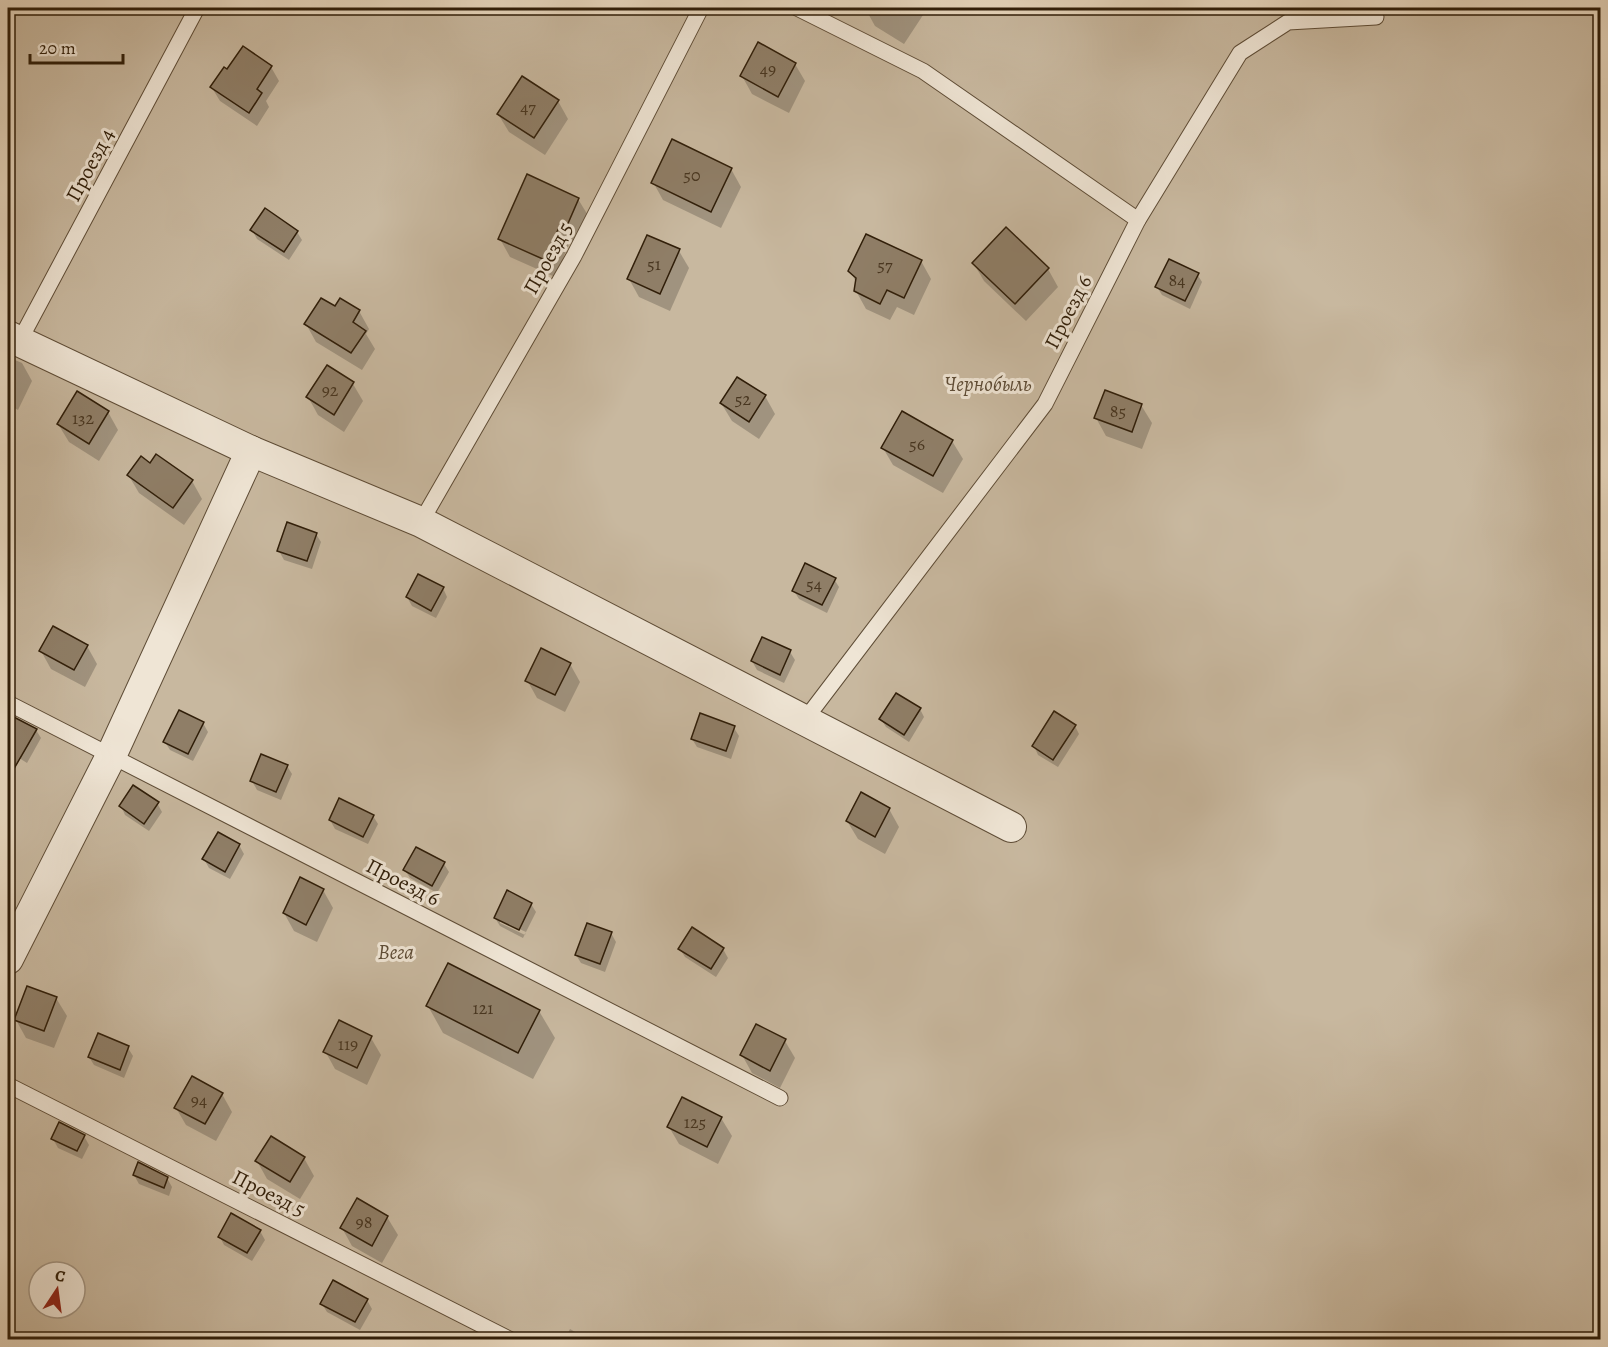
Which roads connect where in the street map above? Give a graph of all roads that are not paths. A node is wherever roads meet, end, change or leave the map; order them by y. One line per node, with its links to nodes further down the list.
1 (197, 8): 6 (lane, Проезд 4)
2 (701, 8): 8 (lane, Проезд 5)
3 (796, 8): 5 (lane)
4 (1376, 17): 5 (lane, Проезд 6)
5 (1138, 220): 10 (lane, Проезд 6)
6 (13, 339): 7 (street)
7 (251, 451): 8 (street); 11 (street)
8 (421, 522): 10 (street)
9 (8, 703): 11 (lane, Проезд 6)
10 (804, 721): 12 (street)
11 (111, 756): 13 (street); 15 (lane, Проезд 6)
12 (1011, 827)
13 (8, 959)
14 (8, 1085): 16 (lane, Проезд 5)
15 (780, 1098)
16 (511, 1340)

